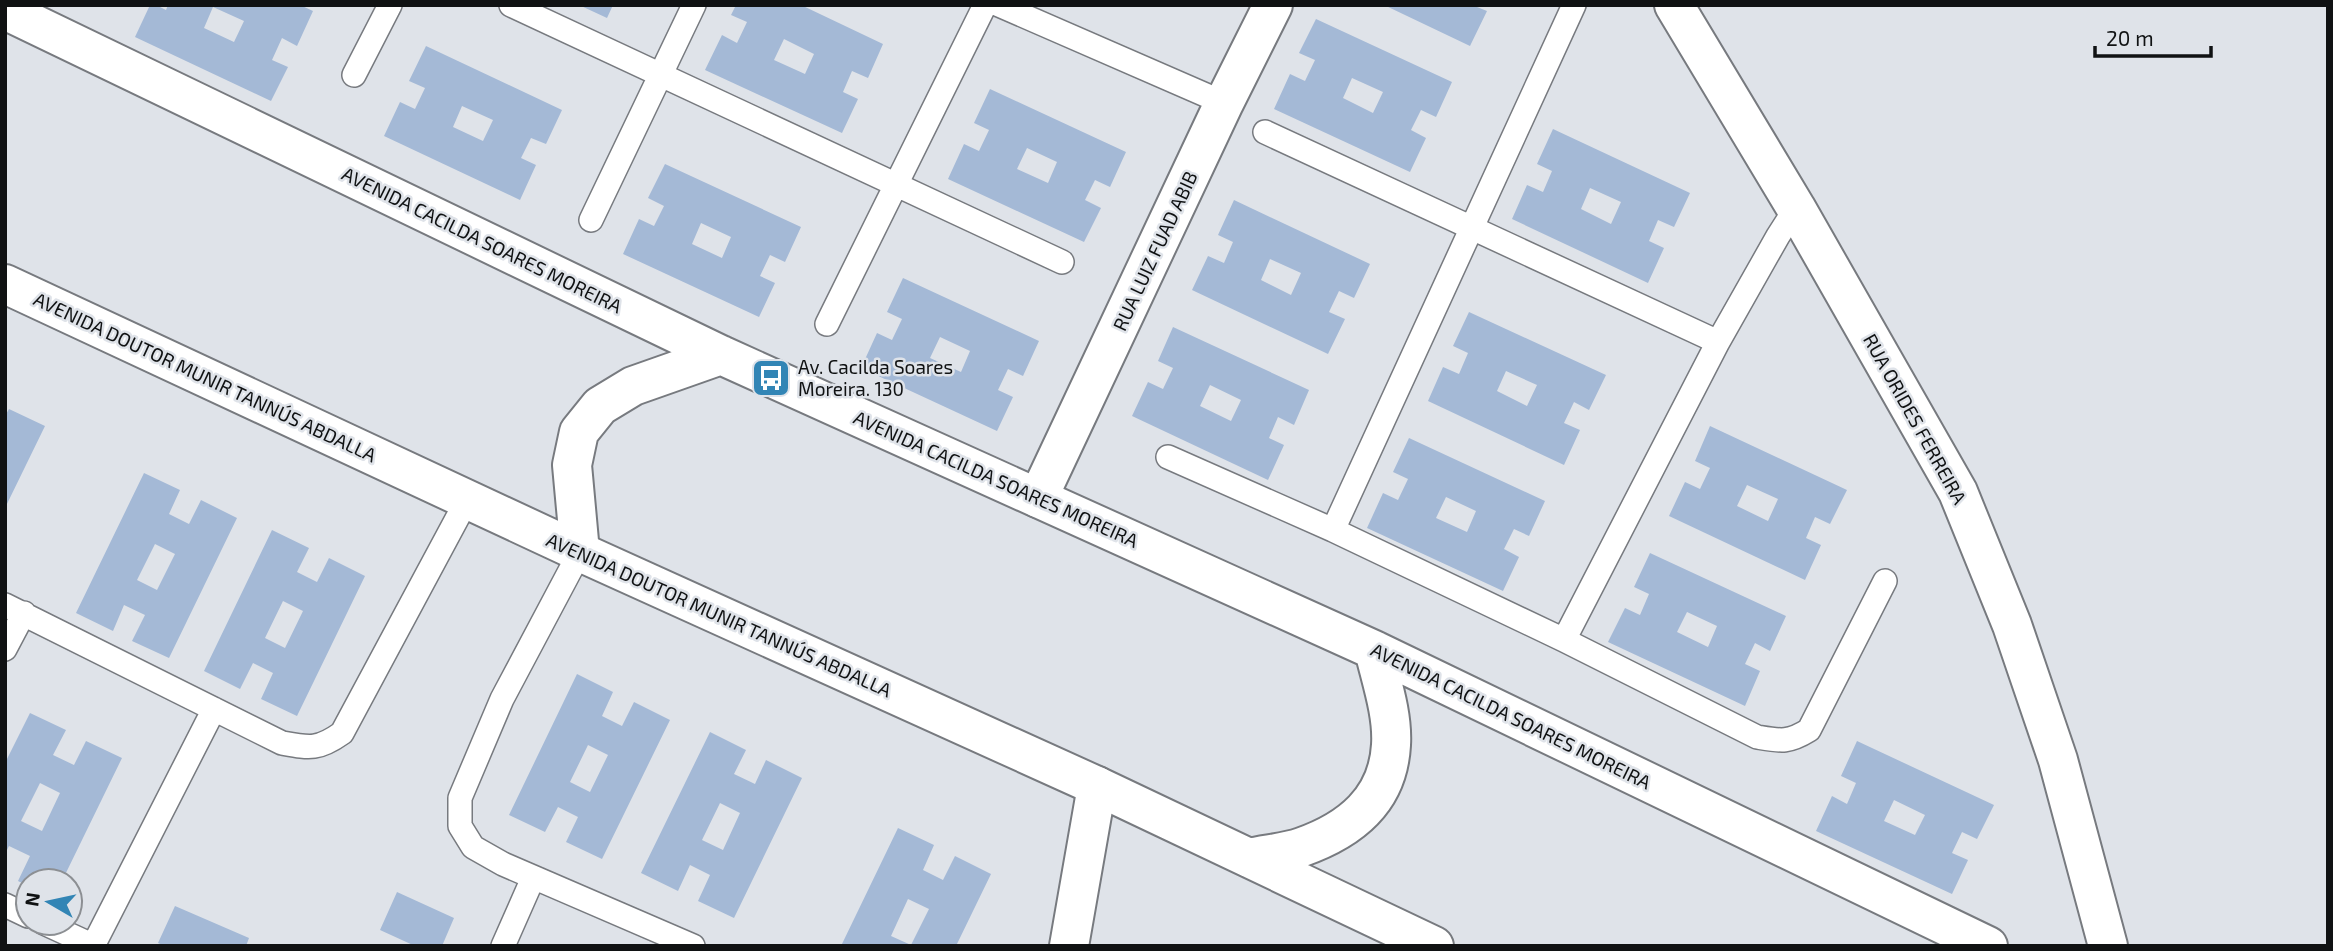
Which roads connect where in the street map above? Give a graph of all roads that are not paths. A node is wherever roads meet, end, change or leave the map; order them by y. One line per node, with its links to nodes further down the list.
1 (390, 5): 11 (lane)
2 (511, 5): 10 (lane)
3 (694, 5): 10 (lane)
4 (985, 5): 14 (lane)
5 (999, 5): 12 (lane)
6 (1273, 5): 12 (street, RUA LUIZ FUAD ABIB)
7 (1574, 5): 17 (lane)
8 (1674, 5): 15 (street, RUA ORIDES FERREIRA)
9 (5, 10): 22 (street, AVENIDA CACILDA SOARES MOREIRA)
10 (661, 74): 14 (lane); 16 (lane)
11 (354, 75)
12 (1224, 103): 24 (street, RUA LUIZ FUAD ABIB)
13 (1265, 132): 17 (lane)
14 (897, 184): 18 (lane); 20 (lane)
15 (1796, 208): 21 (lane); 44 (street, RUA ORIDES FERREIRA)
16 (591, 219)
17 (1473, 228): 21 (lane); 26 (lane)
18 (1062, 262)
19 (5, 284): 25 (street, AVENIDA DOUTOR MUNIR TANNÚS ABDALLA)
20 (827, 324)
21 (1718, 342): 30 (lane)
22 (721, 355): 24 (street, AVENIDA CACILDA SOARES MOREIRA); 27 (street)
23 (1168, 457): 26 (lane)
24 (1038, 498): 32 (street, AVENIDA CACILDA SOARES MOREIRA)
25 (467, 500): 27 (street, AVENIDA DOUTOR MUNIR TANNÚS ABDALLA); 33 (lane)
26 (1333, 530): 30 (lane)
27 (580, 552): 34 (street, AVENIDA DOUTOR MUNIR TANNÚS ABDALLA); 36 (lane)
28 (1885, 580): 30 (lane)
29 (15, 609): 31 (lane); 33 (lane)
30 (1564, 640)
31 (5, 649)
32 (1374, 650): 35 (street); 43 (street, AVENIDA CACILDA SOARES MOREIRA)
33 (214, 709): 38 (lane)
34 (1097, 786): 35 (street, AVENIDA DOUTOR MUNIR TANNÚS ABDALLA); 41 (street)
35 (1249, 858): 42 (street, AVENIDA DOUTOR MUNIR TANNÚS ABDALLA)
36 (533, 878): 39 (lane); 40 (lane)
37 (74, 937): 38 (lane)
38 (93, 946)
39 (503, 946)
40 (693, 946)
41 (1069, 946)
42 (1434, 946)
43 (1988, 946)
44 (2108, 946)

